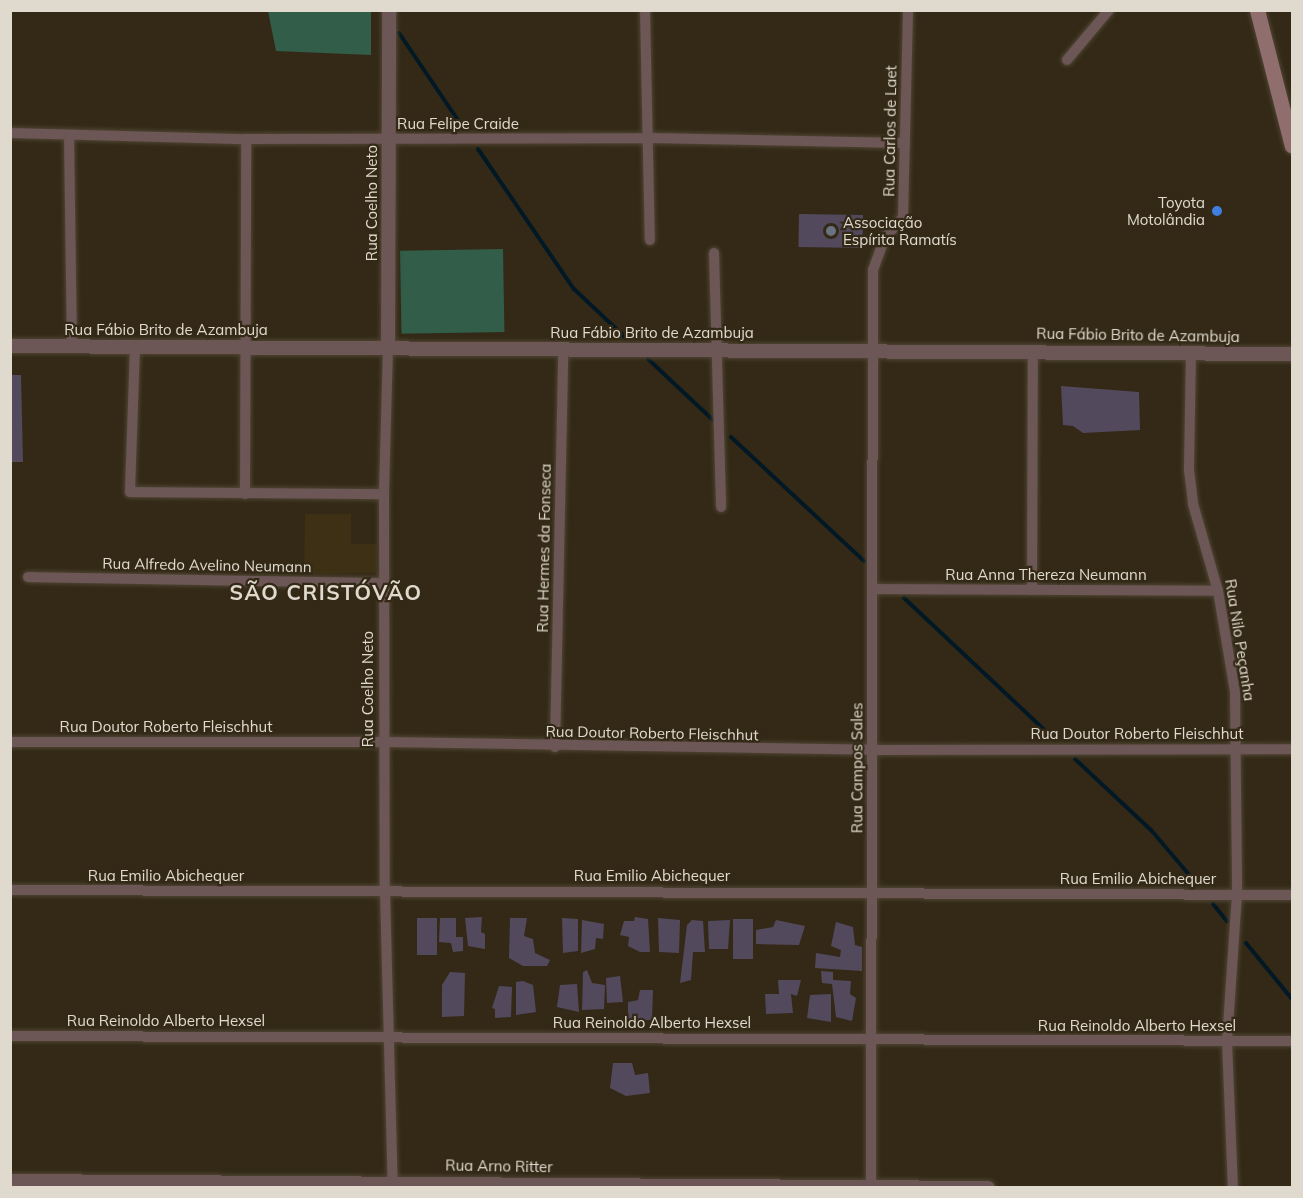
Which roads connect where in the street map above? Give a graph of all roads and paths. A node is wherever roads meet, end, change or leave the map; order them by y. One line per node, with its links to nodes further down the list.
1 (389, 10): 11 (street, Rua Coelho Neto)
2 (645, 10): 9 (street)
3 (908, 10): 12 (street, Rua Carlos de Laet)
4 (1110, 10): 6 (street)
5 (1257, 10): 13 (main road)
6 (1067, 60)
7 (10, 133): 8 (street, Rua Felipe Craide)
8 (69, 135): 10 (street, Rua Felipe Craide); 17 (street)
9 (650, 138): 11 (street, Rua Felipe Craide); 12 (street, Rua Felipe Craide); 14 (street)
10 (246, 139): 11 (street, Rua Felipe Craide); 19 (street)
11 (388, 140): 20 (street, Rua Coelho Neto)
12 (905, 143): 23 (street, Rua Carlos de Laet)
13 (1293, 146)
14 (650, 240)
15 (714, 253): 22 (street)
16 (10, 346): 17 (street, Rua Fábio Brito de Azambuja)
17 (72, 346): 18 (street, Rua Fábio Brito de Azambuja)
18 (135, 347): 19 (street, Rua Fábio Brito de Azambuja); 27 (street)
19 (248, 347): 20 (street, Rua Fábio Brito de Azambuja); 27 (street)
20 (388, 348): 21 (street, Rua Fábio Brito de Azambuja); 28 (street, Rua Coelho Neto)
21 (563, 349): 22 (street, Rua Fábio Brito de Azambuja); 37 (street, Rua Hermes da Fonseca)
22 (718, 350): 23 (street, Rua Fábio Brito de Azambuja); 29 (street)
23 (875, 350): 24 (street, Rua Fábio Brito de Azambuja); 32 (street, Rua Campos Sales)
24 (1033, 351): 25 (street, Rua Fábio Brito de Azambuja); 33 (street)
25 (1191, 352): 26 (street, Rua Fábio Brito de Azambuja); 34 (street, Rua Nilo Peçanha)
26 (1293, 354)
27 (245, 494): 28 (street)
28 (384, 494): 31 (street, Rua Coelho Neto)
29 (721, 507)
30 (28, 577): 31 (street, Rua Alfredo Avelino Neumann)
31 (385, 583): 36 (street, Rua Coelho Neto)
32 (873, 589): 33 (street, Rua Anna Thereza Neumann); 40 (street, Rua Campos Sales)
33 (1032, 590): 34 (street, Rua Anna Thereza Neumann)
34 (1218, 591): 38 (street, Rua Nilo Peçanha)
35 (10, 742): 36 (street, Rua Doutor Roberto Fleischhut)
36 (385, 742): 37 (street, Rua Doutor Roberto Fleischhut); 42 (street, Rua Coelho Neto)
37 (555, 747): 40 (street, Rua Doutor Roberto Fleischhut)
38 (1238, 749): 39 (street, Rua Doutor Roberto Fleischhut); 40 (street, Rua Doutor Roberto Fleischhut); 44 (street, Rua Nilo Peçanha)
39 (1293, 749)
40 (872, 750): 43 (street, Rua Campos Sales)
41 (10, 890): 42 (street, Rua Emilio Abichequer)
42 (386, 891): 43 (street, Rua Emilio Abichequer); 47 (street, Rua Coelho Neto)
43 (871, 892): 44 (street, Rua Emilio Abichequer); 48 (street, Rua Campos Sales)
44 (1237, 894): 45 (street, Rua Emilio Abichequer); 49 (street, Rua Nilo Peçanha)
45 (1293, 895)
46 (10, 1036): 47 (street, Rua Reinoldo Alberto Hexsel)
47 (388, 1037): 48 (street, Rua Reinoldo Alberto Hexsel); 52 (street, Rua Coelho Neto)
48 (871, 1040): 49 (street, Rua Reinoldo Alberto Hexsel); 53 (street, Rua Campos Sales)
49 (1227, 1041): 50 (street, Rua Reinoldo Alberto Hexsel); 55 (street, Rua Nilo Peçanha)
50 (1293, 1041)
51 (10, 1181): 52 (street, Rua Arno Ritter)
52 (393, 1185): 53 (street, Rua Arno Ritter)
53 (872, 1187): 54 (street, Rua Arno Ritter)
54 (988, 1188)
55 (1233, 1188)

